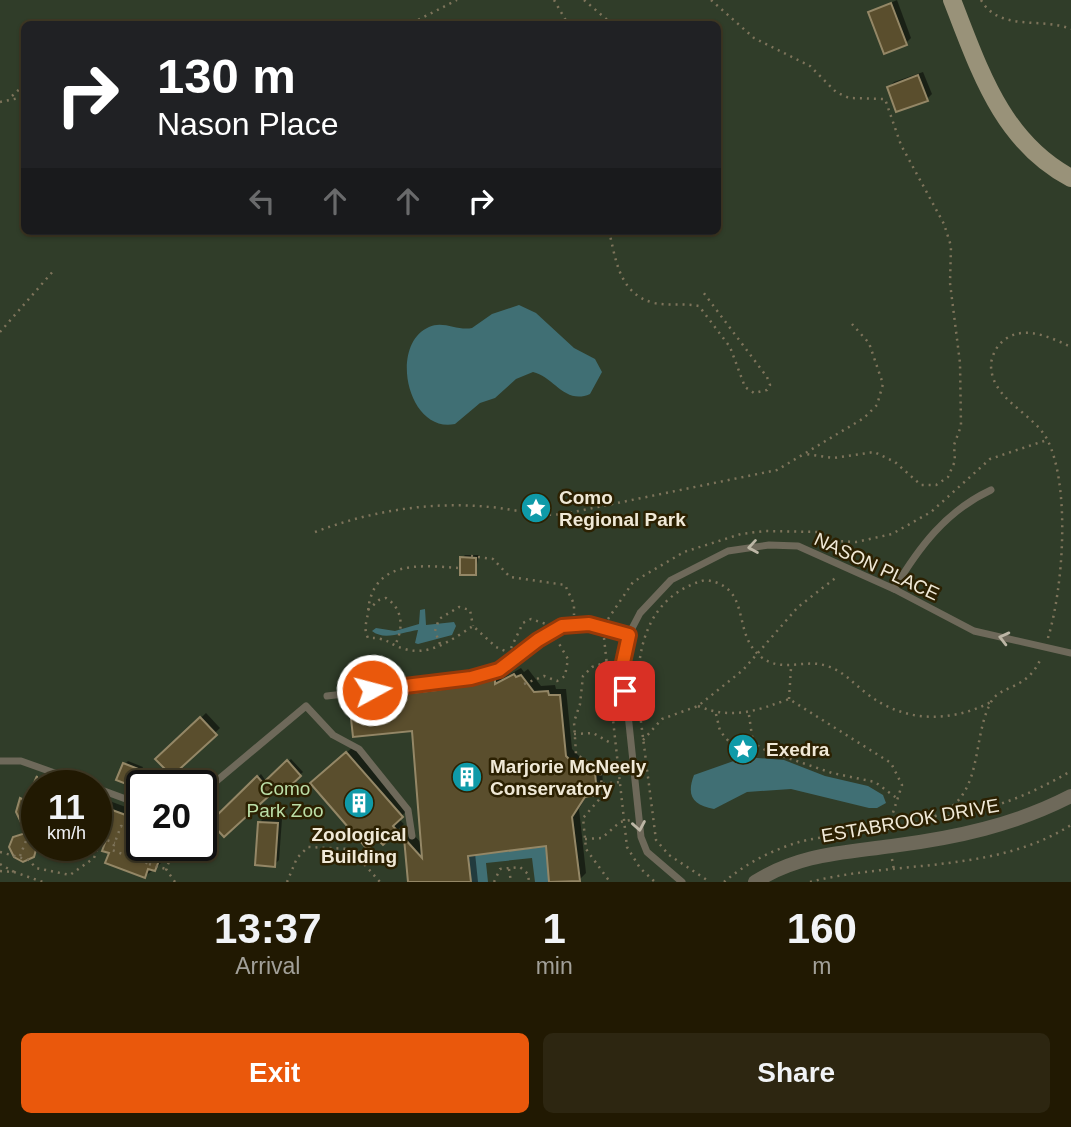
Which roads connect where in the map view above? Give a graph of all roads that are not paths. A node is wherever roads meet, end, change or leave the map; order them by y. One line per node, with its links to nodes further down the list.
1 (952, 0): 2 (main road)
2 (1071, 177)
3 (991, 490): 4 (lane)
4 (894, 589): 5 (lane, NASON PLACE, one-way to 5); 6 (lane, NASON PLACE, one-way to 4)
5 (629, 635): 7 (lane); 13 (lane, NASON PLACE, one-way to 13)
6 (1071, 653)
7 (327, 696)
8 (0, 761): 9 (lane)
9 (46, 770)
10 (217, 781): 12 (lane)
11 (1071, 796): 14 (street, ESTABROOK DRIVE)
12 (412, 836)
13 (682, 882)
14 (755, 882)

